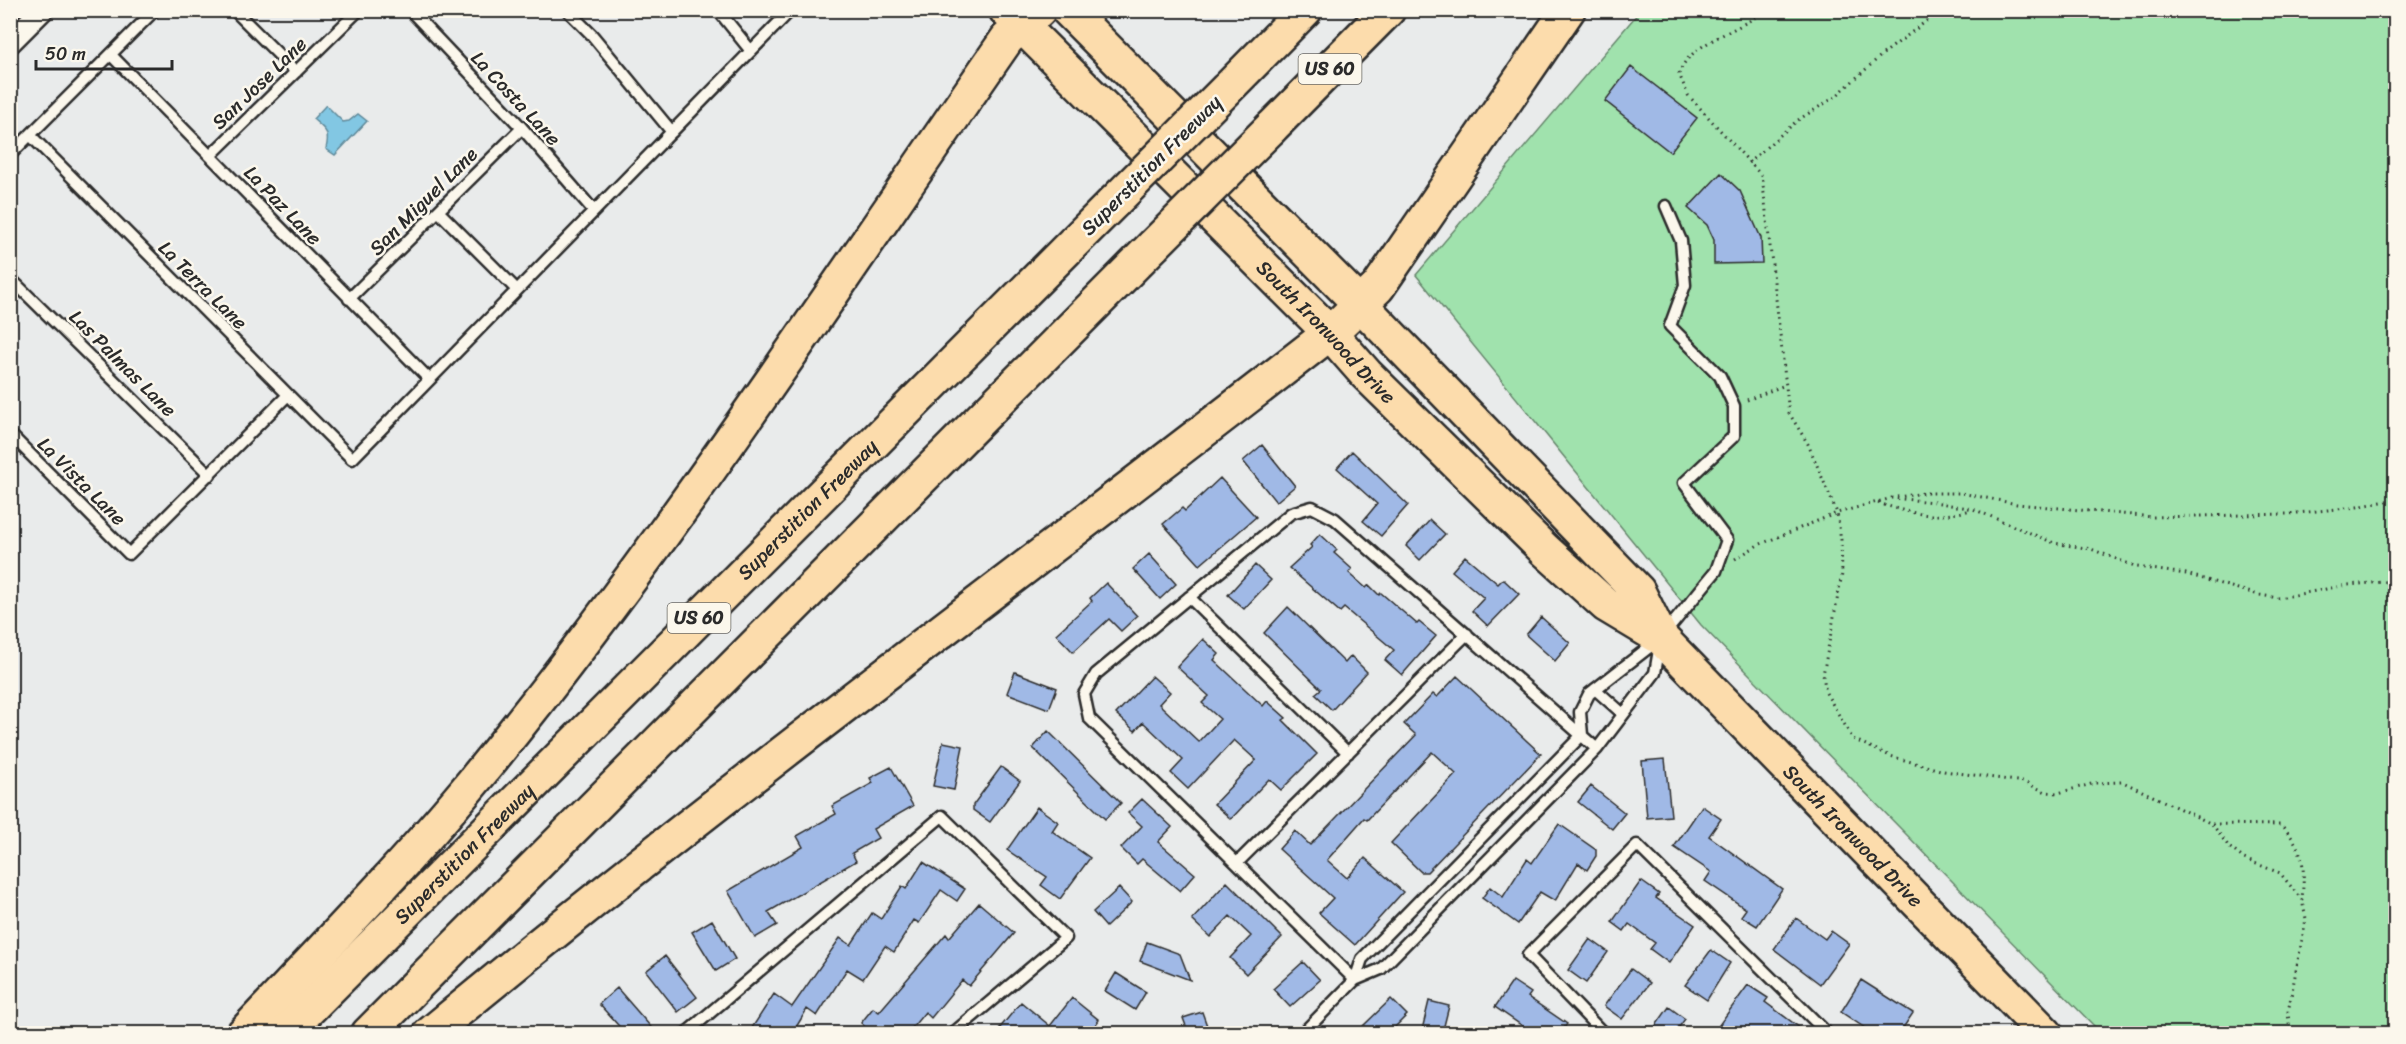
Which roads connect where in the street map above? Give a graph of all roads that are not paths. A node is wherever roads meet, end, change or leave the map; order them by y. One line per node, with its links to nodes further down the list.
1 (42, 10): 14 (street)
2 (155, 10): 16 (lane)
3 (234, 10): 17 (lane)
4 (359, 10): 17 (lane, San Jose Lane)
5 (410, 10): 18 (lane, La Costa Lane)
6 (567, 10): 19 (lane)
7 (718, 10): 15 (lane)
8 (791, 10): 15 (lane)
9 (1068, 10): 29 (main road, South Ironwood Drive)
10 (1305, 10): 46 (main road, Superstition Freeway / US 60, bridge)
11 (1388, 10): 47 (main road, US 60, bridge)
12 (1568, 10): 29 (main road)
13 (1022, 16): 30 (main road, South Ironwood Drive); 45 (main road)
14 (10, 42)
15 (752, 51): 19 (lane)
16 (111, 55): 20 (lane); 22 (lane, La Paz Lane)
17 (296, 72): 22 (lane, San Jose Lane)
18 (522, 128): 24 (lane, San Miguel Lane); 25 (lane, La Costa Lane)
19 (672, 132): 25 (lane)
20 (30, 135): 21 (lane); 32 (lane, La Terra Lane)
21 (10, 155)
22 (210, 156): 28 (lane, La Paz Lane)
23 (1666, 206): 37 (lane)
24 (438, 211): 27 (lane); 28 (lane, San Miguel Lane)
25 (594, 212): 27 (lane)
26 (10, 278): 34 (lane, Las Palmas Lane)
27 (518, 290): 31 (lane)
28 (349, 299): 31 (lane, La Paz Lane)
29 (1360, 304): 30 (main road); 37 (main road, South Ironwood Drive)
30 (1330, 333): 37 (main road, South Ironwood Drive); 48 (main road)
31 (429, 380): 32 (lane, La Terra Lane)
32 (287, 396): 34 (lane)
33 (10, 434): 34 (lane, La Vista Lane)
34 (210, 475)
35 (1189, 597): 36 (lane); 42 (lane); 43 (lane)
36 (1467, 634): 40 (lane); 42 (lane)
37 (1661, 638): 38 (lane); 39 (lane); 54 (main road, South Ironwood Drive)
38 (1595, 689): 39 (lane); 40 (lane)
39 (1622, 713): 41 (lane)
40 (1582, 735): 41 (lane); 44 (lane)
41 (1597, 748): 44 (lane)
42 (1348, 753): 43 (lane)
43 (1236, 863): 44 (lane)
44 (1355, 980): 51 (lane)
45 (243, 1034)
46 (284, 1034)
47 (368, 1034)
48 (430, 1034)
49 (685, 1034): 50 (lane)
50 (952, 1034)
51 (1302, 1034)
52 (1604, 1034): 53 (lane)
53 (1828, 1034)
54 (2046, 1034)

